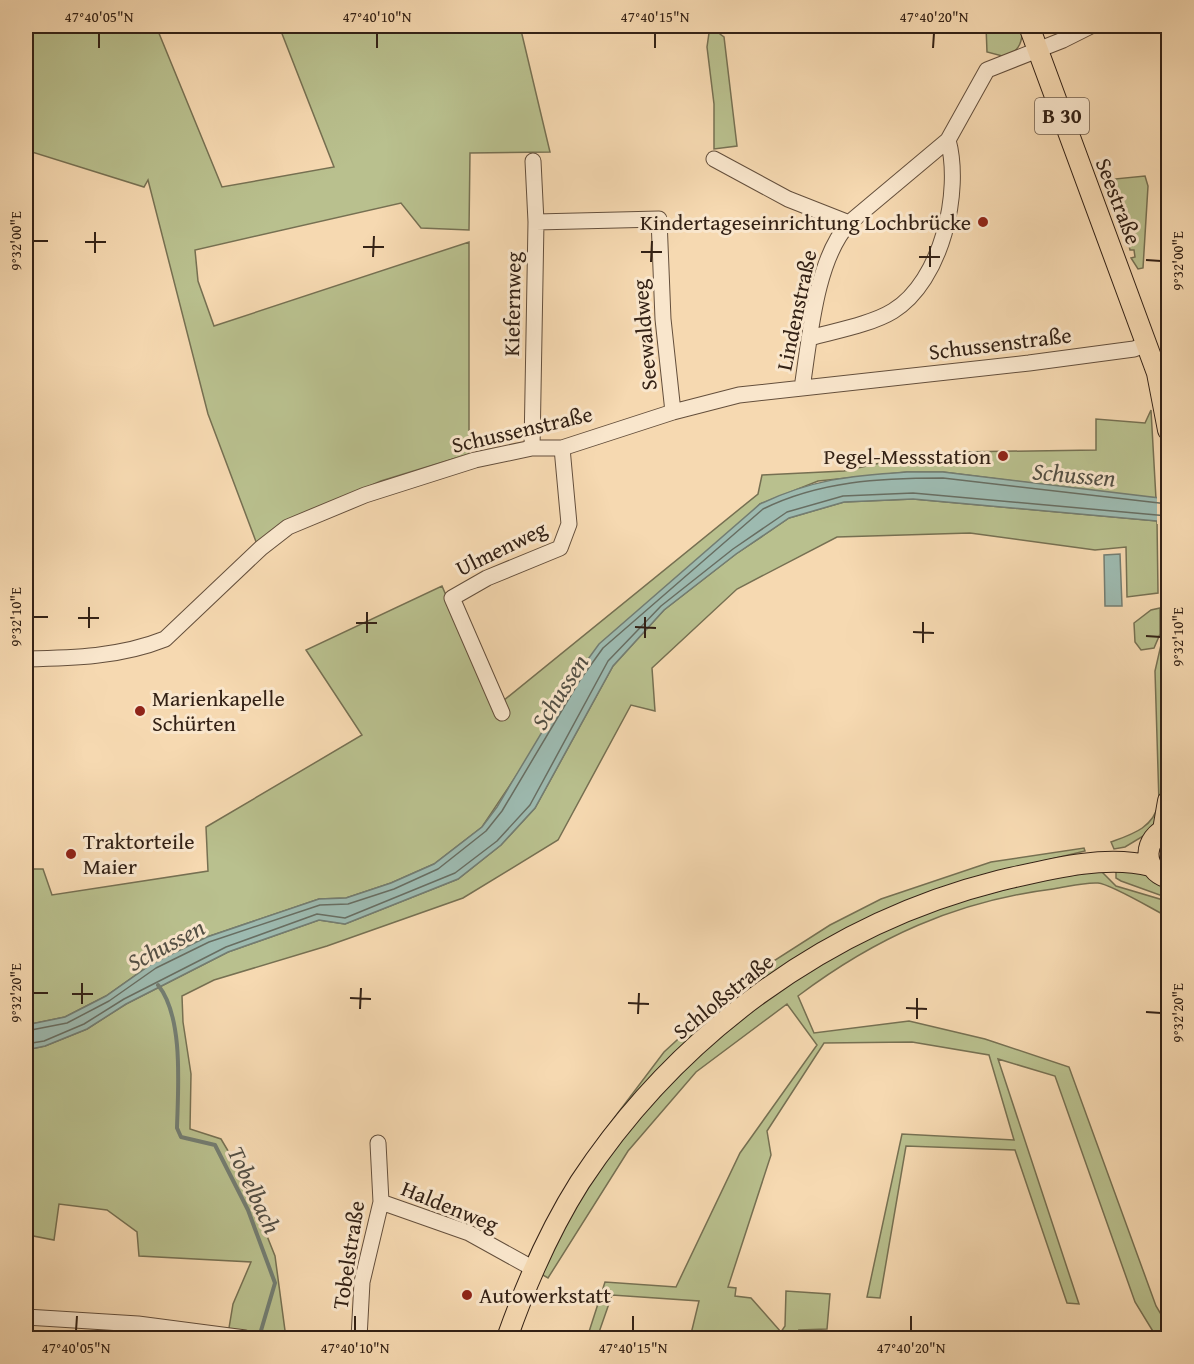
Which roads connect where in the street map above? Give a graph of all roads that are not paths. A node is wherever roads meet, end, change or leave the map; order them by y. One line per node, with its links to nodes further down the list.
1 (1029, 26): 3 (main road, Seestraße / B 30)
2 (1091, 26): 3 (street, Lindenstraße)
3 (1038, 50): 4 (street, Lindenstraße); 10 (main road, Seestraße / B 30)
4 (948, 140): 8 (street, Lindenstraße); 9 (street)
5 (714, 159): 8 (street)
6 (533, 162): 7 (street, Kiefernweg)
7 (536, 222): 13 (street, Seewaldweg); 15 (street, Kiefernweg)
8 (849, 223): 9 (street, Lindenstraße)
9 (810, 338): 12 (street, Lindenstraße)
10 (1147, 345): 11 (main road, Seestraße / B 30); 12 (street, Schussenstraße)
11 (1163, 371): 14 (main road, Seestraße / B 30)
12 (802, 388): 13 (street, Schussenstraße)
13 (673, 412): 16 (street, Schussenstraße)
14 (1168, 430)
15 (532, 448): 16 (street, Schussenstraße); 17 (street, Schussenstraße)
16 (562, 448): 18 (street, Ulmenweg)
17 (26, 659)
18 (502, 713)
19 (1168, 801): 20 (main road)
20 (1160, 834): 21 (main road, Schloßstraße); 22 (main road)
21 (1105, 862): 22 (main road, Schloßstraße); 26 (main road, Schloßstraße)
22 (1151, 866): 23 (main road)
23 (1168, 878)
24 (378, 1143): 25 (street, Tobelstraße)
25 (381, 1202): 26 (street, Haldenweg); 29 (street, Tobelstraße)
26 (534, 1269): 30 (main road, Schloßstraße)
27 (26, 1317): 28 (street)
28 (245, 1338)
29 (359, 1338)
30 (507, 1338)

